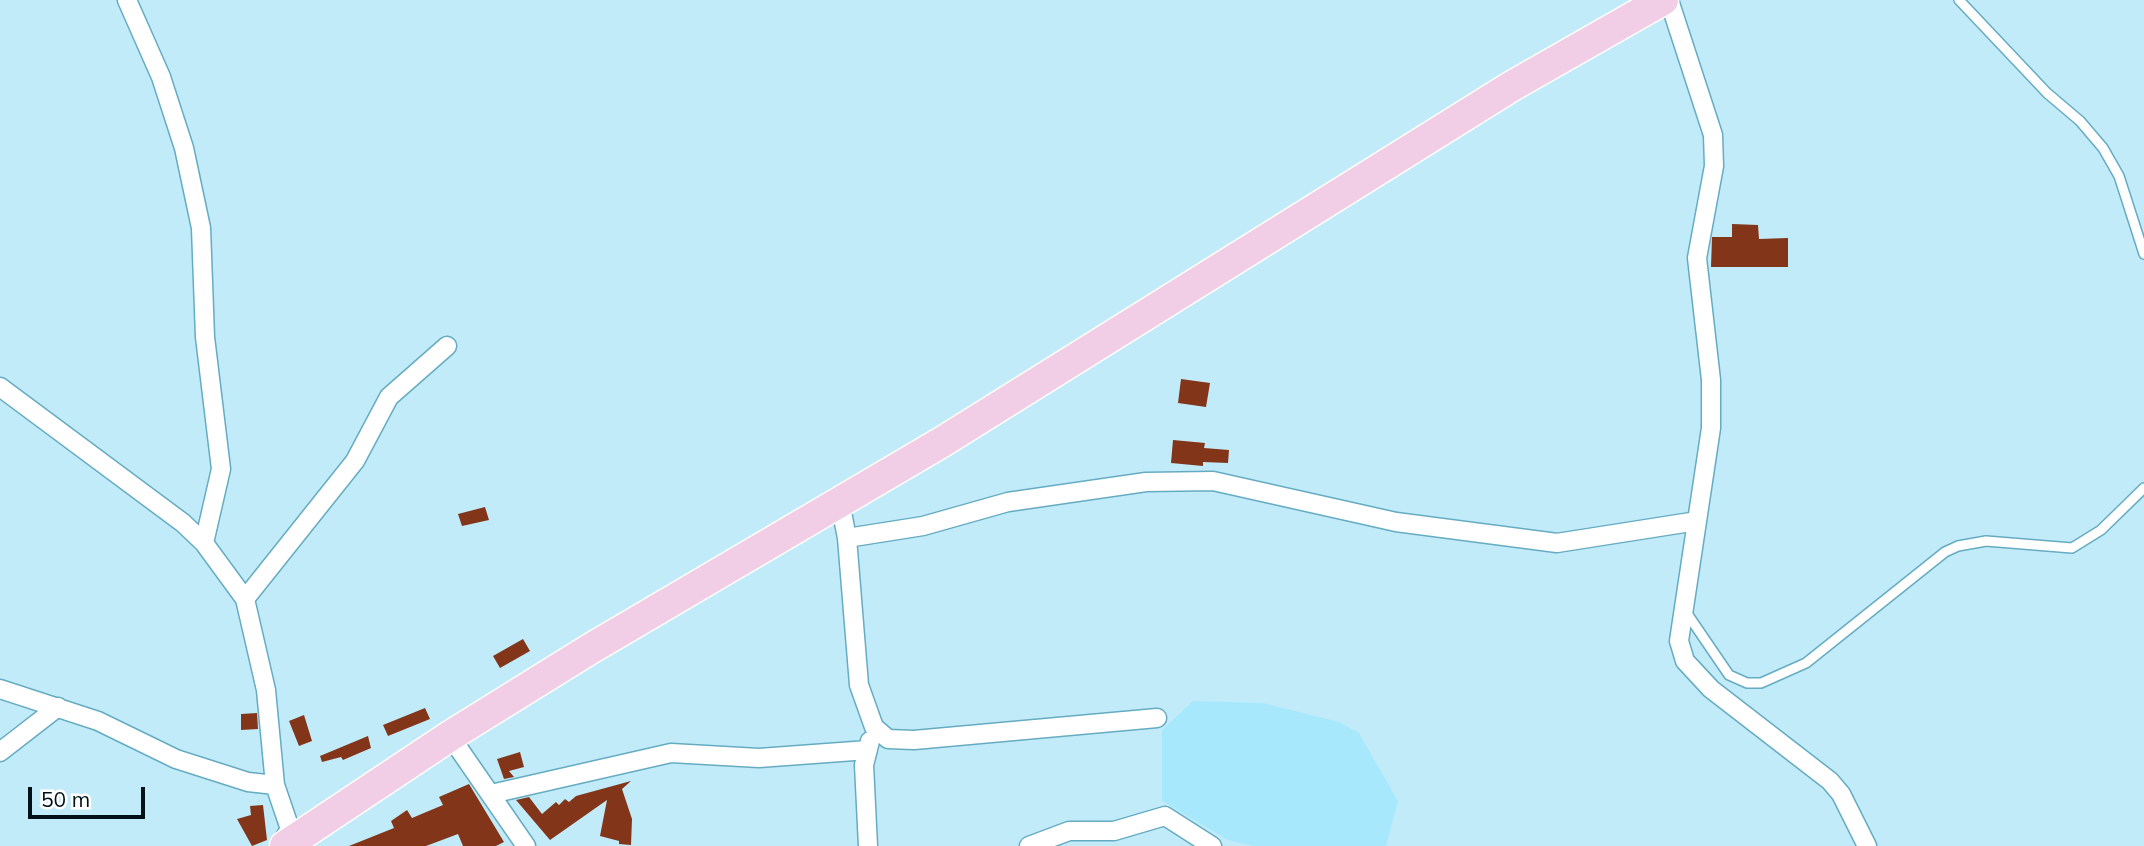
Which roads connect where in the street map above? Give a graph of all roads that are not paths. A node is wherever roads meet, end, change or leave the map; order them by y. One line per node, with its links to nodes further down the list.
1 (127, 0): 12 (street)
2 (1663, 0): 9 (main road)
3 (1669, 0): 10 (street)
4 (1959, 0): 5 (lane)
5 (2144, 254)
6 (447, 346): 13 (street)
7 (0, 387): 12 (street)
8 (2144, 488): 14 (lane)
9 (840, 502): 11 (street); 19 (main road)
10 (1697, 521): 11 (street); 14 (street)
11 (847, 538): 18 (street)
12 (204, 543): 13 (street)
13 (245, 599): 22 (street)
14 (1682, 607): 30 (street)
15 (0, 689): 16 (street)
16 (58, 707): 21 (street); 22 (street)
17 (1157, 718): 18 (street)
18 (874, 727): 20 (street)
19 (450, 736): 23 (street); 25 (main road)
20 (868, 750): 23 (street); 27 (street)
21 (0, 752)
22 (275, 785): 24 (street)
23 (491, 794): 26 (street)
24 (279, 846)
25 (285, 846)
26 (526, 846)
27 (868, 846)
28 (1029, 846): 29 (street)
29 (1212, 846)
30 (1867, 846)

